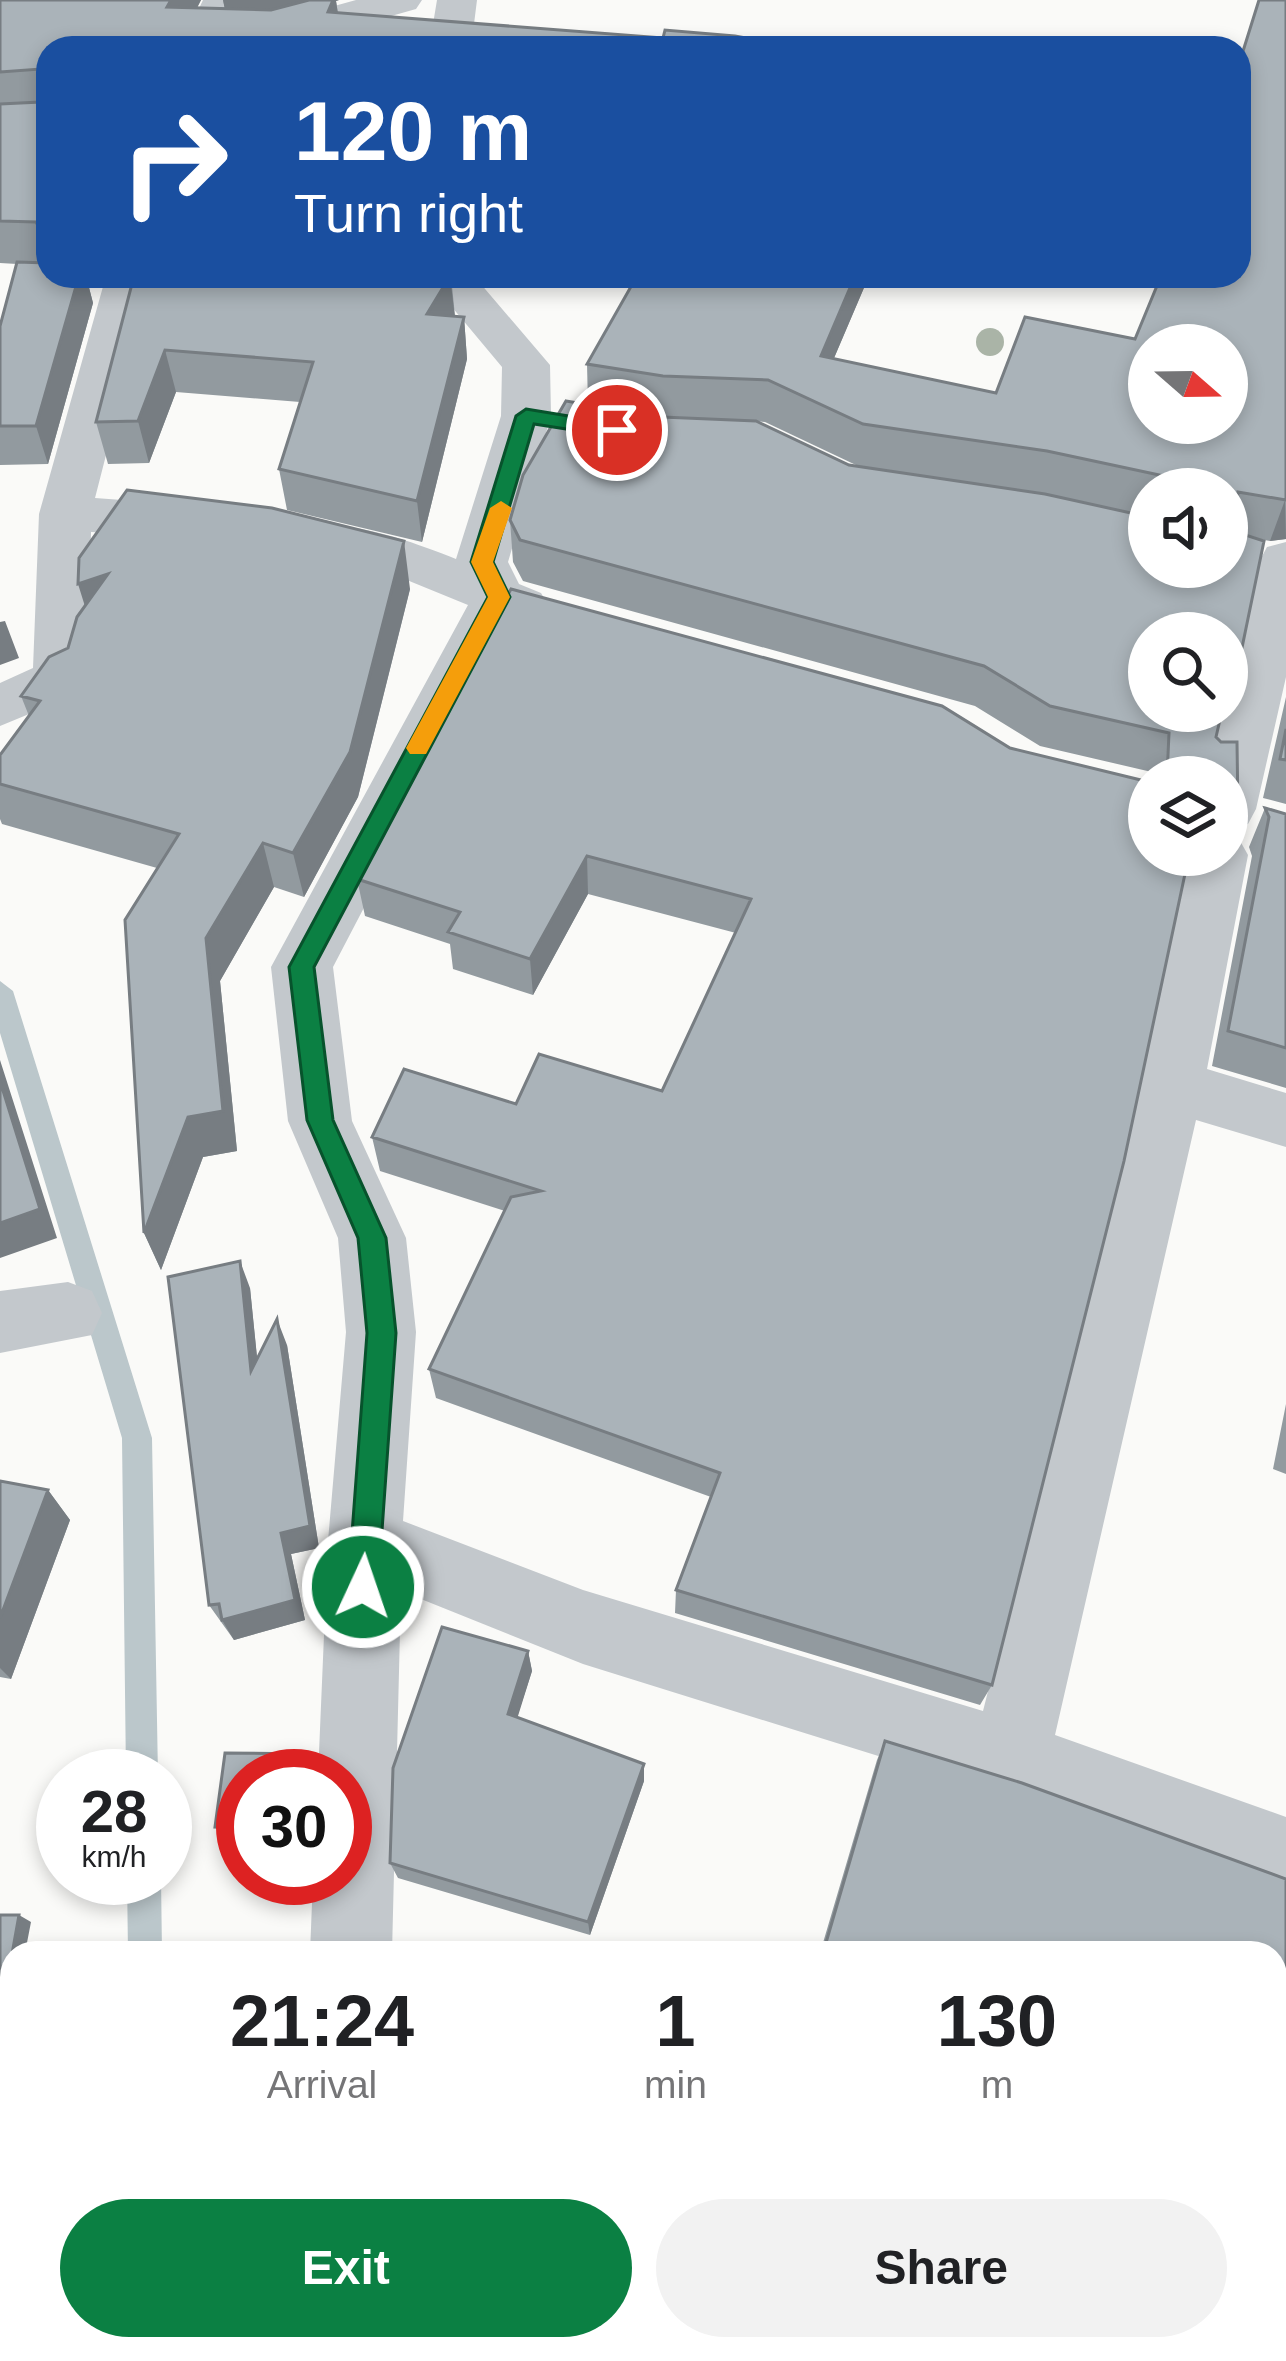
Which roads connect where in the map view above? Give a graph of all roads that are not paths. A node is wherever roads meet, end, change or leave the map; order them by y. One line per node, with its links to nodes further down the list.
1 (223, 0): 4 (street)
2 (403, 0): 5 (street)
3 (458, 0): 6 (street)
4 (206, 36)
5 (274, 36)
6 (452, 36)
7 (112, 288): 9 (street)
8 (460, 288): 12 (street)
9 (65, 514): 12 (street); 14 (street)
10 (1248, 559): 11 (street)
11 (1286, 565): 15 (street)
12 (499, 597): 13 (street); 23 (street)
13 (563, 620)
14 (0, 706)
15 (1240, 756)
16 (1248, 818): 17 (street)
17 (1286, 830)
18 (1214, 876): 19 (street)
19 (1174, 1086): 20 (street); 24 (street)
20 (1286, 1120)
21 (68, 1313): 22 (street)
22 (0, 1322)
23 (364, 1541): 24 (street); 26 (street)
24 (1010, 1758): 25 (street)
25 (1286, 1857)
26 (351, 1941)

